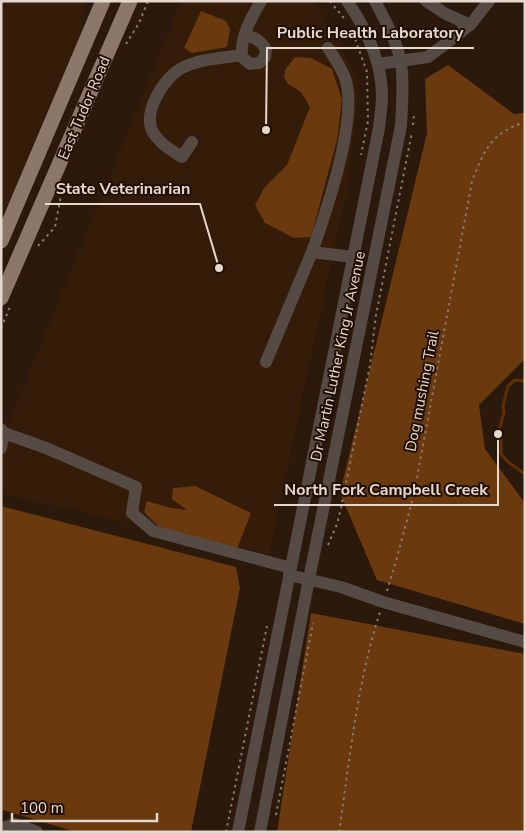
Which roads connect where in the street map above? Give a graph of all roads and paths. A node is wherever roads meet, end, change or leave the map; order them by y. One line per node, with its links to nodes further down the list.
1 (103, 1): 21 (main road, East Tudor Road)
2 (130, 1): 26 (main road, East Tudor Road)
3 (148, 1): 12 (path)
4 (261, 1): 11 (street)
5 (330, 1): 19 (path)
6 (347, 1): 16 (street, Dr Martin Luther King Jr Avenue)
7 (375, 1): 15 (street, Dr Martin Luther King Jr Avenue)
8 (426, 1): 10 (street)
9 (489, 1): 10 (street)
10 (470, 25): 15 (street)
11 (244, 36): 14 (street); 14 (street)
12 (125, 44)
13 (328, 48): 23 (street)
14 (242, 54): 18 (street)
15 (401, 62): 16 (street); 25 (street, Dr Martin Luther King Jr Avenue)
16 (378, 64): 24 (street, Dr Martin Luther King Jr Avenue)
17 (525, 122): 33 (path, Dog mushing Trail)
18 (192, 142)
19 (360, 159)
20 (65, 184): 22 (path)
21 (1, 241)
22 (35, 249)
23 (312, 252): 24 (street); 28 (street)
24 (353, 259): 25 (street); 31 (street, Dr Martin Luther King Jr Avenue)
25 (373, 266): 32 (street, Dr Martin Luther King Jr Avenue)
26 (7, 300): 27 (path)
27 (1, 328)
28 (266, 362)
29 (3, 431): 30 (street); 31 (street)
30 (1, 448)
31 (290, 572): 32 (street); 39 (street, Dr Martin Luther King Jr Avenue)
32 (309, 579): 33 (street); 40 (street, Dr Martin Luther King Jr Avenue)
33 (383, 602): 35 (street); 41 (path, Dog mushing Trail)
34 (268, 622): 38 (path)
35 (525, 642)
36 (2, 832): 37 (street)
37 (37, 832)
38 (226, 832)
39 (238, 832)
40 (260, 832)
41 (339, 832)

